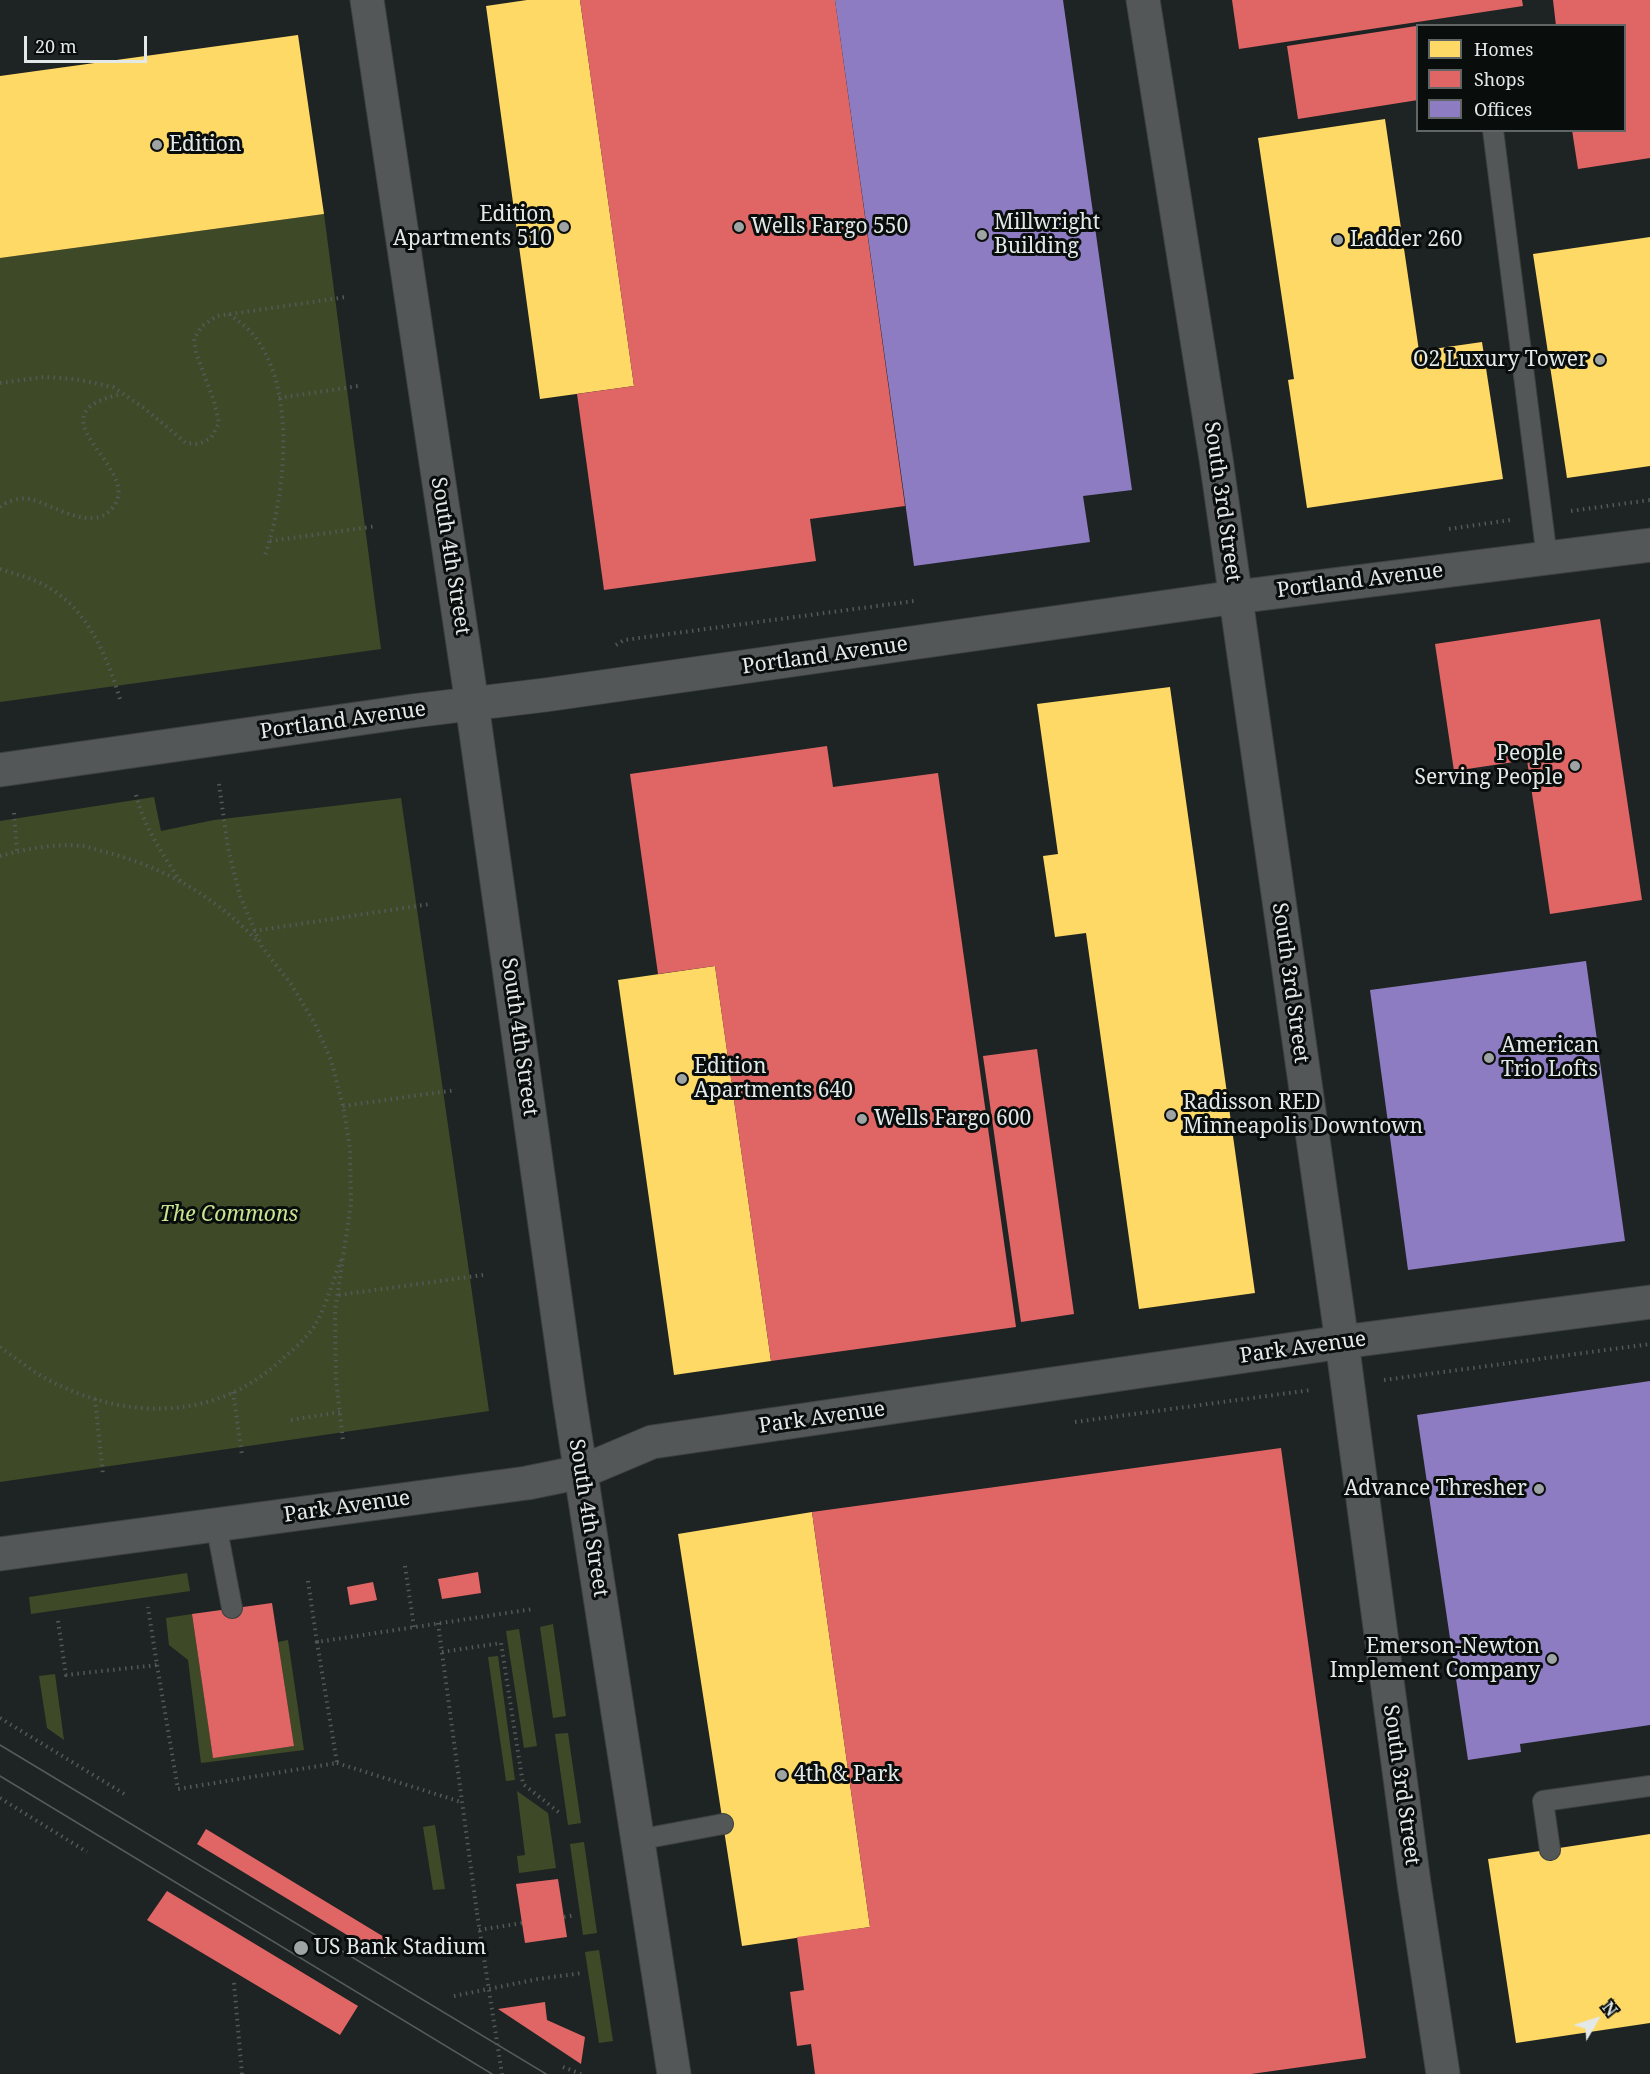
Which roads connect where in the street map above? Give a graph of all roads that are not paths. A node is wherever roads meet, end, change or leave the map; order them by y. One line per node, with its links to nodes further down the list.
1 (367, 0): 7 (main road, South 4th Street)
2 (1143, 0): 6 (main road, South 3rd Street)
3 (1493, 132): 5 (lane)
4 (1650, 545): 5 (main road, Portland Avenue)
5 (1547, 558): 6 (main road, Portland Avenue)
6 (1236, 597): 7 (main road, Portland Avenue); 10 (main road, South 3rd Street)
7 (472, 704): 8 (main road, Portland Avenue); 11 (main road, South 4th Street)
8 (0, 770)
9 (1650, 1302): 10 (main road, Park Avenue)
10 (1342, 1342): 11 (main road, Park Avenue); 20 (main road, South 3rd Street)
11 (581, 1472): 12 (main road, Park Avenue); 17 (main road, South 4th Street)
12 (216, 1524): 13 (main road, Park Avenue); 14 (lane)
13 (0, 1554)
14 (232, 1608)
15 (1650, 1786): 18 (lane)
16 (723, 1824): 17 (lane)
17 (637, 1840): 19 (main road, South 4th Street)
18 (1550, 1850)
19 (674, 2074)
20 (1443, 2074)

